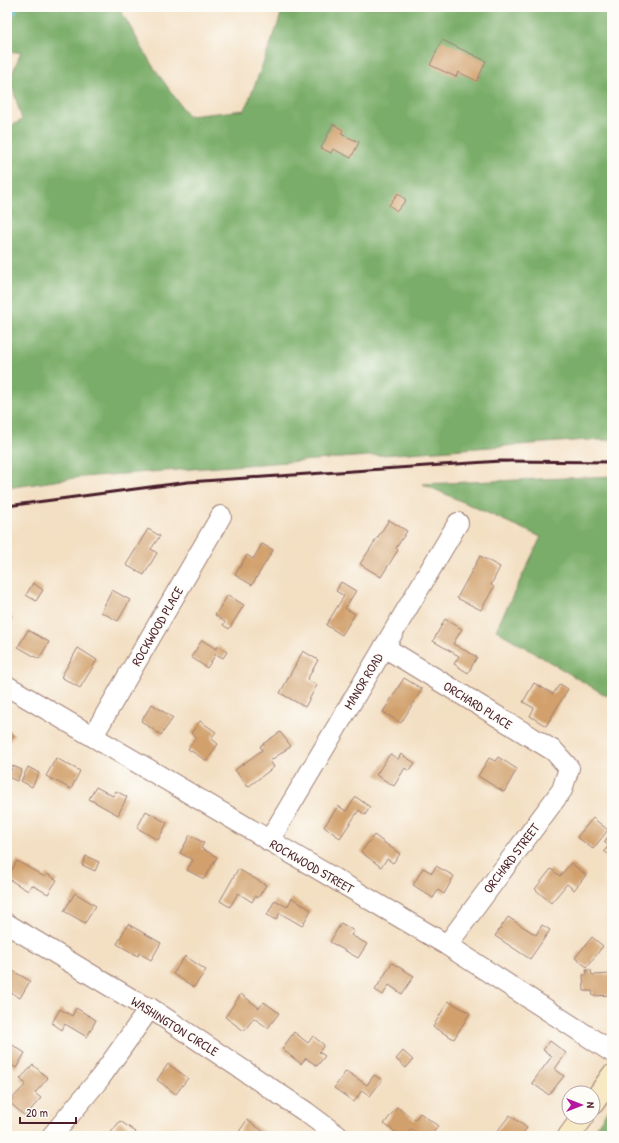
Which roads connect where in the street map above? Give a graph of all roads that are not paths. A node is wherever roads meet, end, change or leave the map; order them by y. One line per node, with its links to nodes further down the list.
1 (221, 516): 5 (street, ROCKWOOD PLACE)
2 (458, 522): 3 (street, MANOR ROAD)
3 (384, 647): 6 (street, ORCHARD PLACE); 7 (street, MANOR ROAD)
4 (7, 686): 5 (street, ROCKWOOD STREET)
5 (93, 736): 7 (street, ROCKWOOD STREET)
6 (569, 768): 9 (street, ORCHARD STREET)
7 (269, 841): 9 (street, ROCKWOOD STREET)
8 (7, 924): 10 (street, WASHINGTON CIRCLE)
9 (447, 945): 11 (street, ROCKWOOD STREET)
10 (150, 1008): 15 (street, WASHINGTON CIRCLE); 16 (street)
11 (612, 1052)
12 (612, 1076): 13 (main road)
13 (601, 1092)
14 (577, 1125): 18 (main road)
15 (317, 1130): 17 (street, WASHINGTON CIRCLE)
16 (52, 1136)
17 (338, 1136)
18 (569, 1136)

